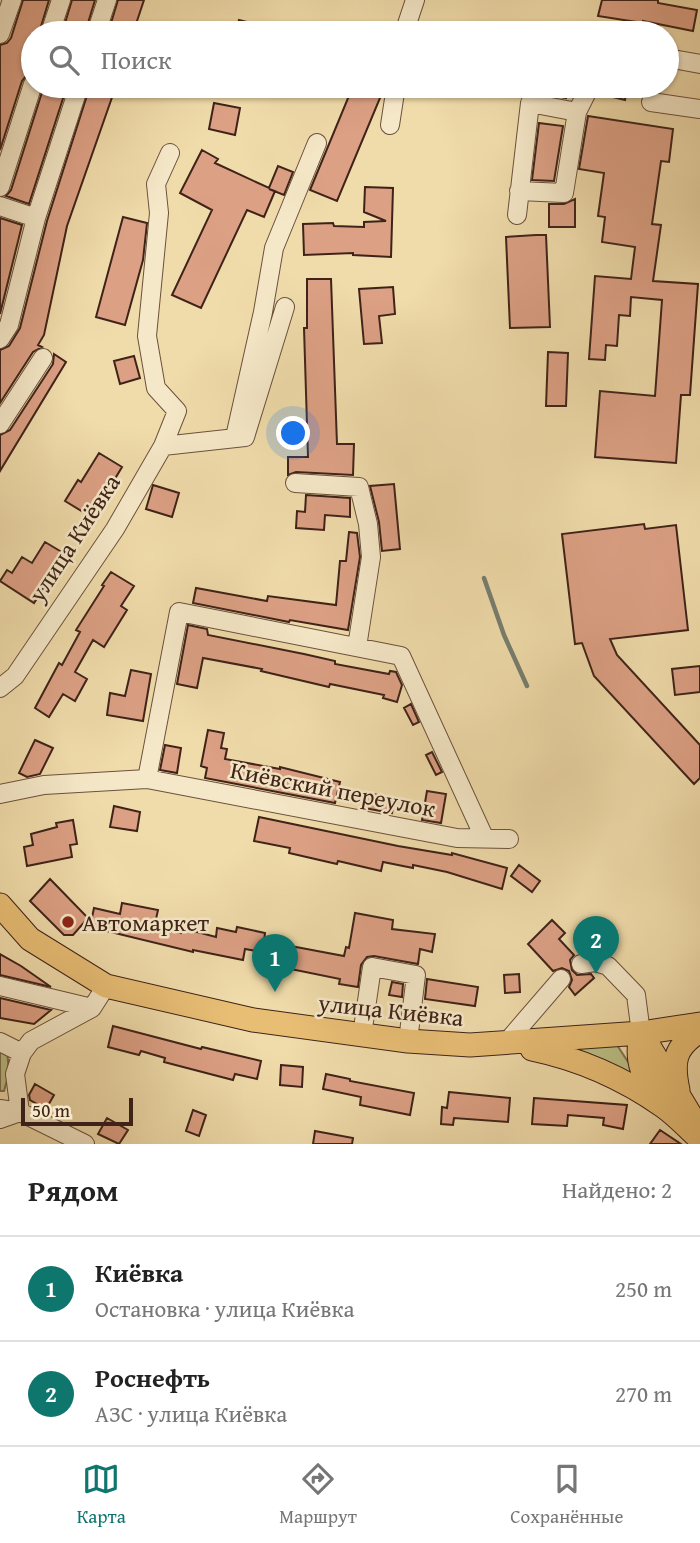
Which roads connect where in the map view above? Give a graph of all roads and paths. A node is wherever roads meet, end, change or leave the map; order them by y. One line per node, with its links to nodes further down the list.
1 (12, 0): 8 (street)
2 (61, 0): 5 (street)
3 (107, 0): 6 (street)
4 (415, 0): 7 (street)
5 (54, 21)
6 (100, 21)
7 (408, 21)
8 (0, 34)
9 (679, 60): 10 (street)
10 (700, 64)
11 (29, 98): 21 (street)
12 (75, 98): 25 (street)
13 (394, 98): 18 (street)
14 (584, 98): 17 (street)
15 (651, 102): 16 (street)
16 (700, 109)
17 (577, 112): 22 (street); 22 (street)
18 (390, 125)
19 (317, 143): 30 (street)
20 (170, 153): 31 (street, улица Киёвка)
21 (0, 187)
22 (519, 191): 24 (street)
23 (0, 206): 25 (street)
24 (516, 215)
25 (36, 218): 27 (street)
26 (285, 307): 30 (street)
27 (0, 339)
28 (43, 358): 29 (street)
29 (0, 424)
30 (235, 438): 31 (street)
31 (163, 446): 34 (street, улица Киёвка)
32 (295, 484): 33 (street)
33 (357, 647): 35 (street); 37 (street)
34 (0, 688)
35 (147, 779): 36 (street, Киёвский переулок); 37 (street, Киёвский переулок)
36 (0, 794)
37 (484, 837): 38 (street, Киёвский переулок)
38 (509, 839)
39 (0, 905): 43 (main road, улица Киёвка)
40 (581, 964): 47 (street)
41 (561, 979): 51 (street)
42 (0, 986): 44 (street)
43 (106, 986): 44 (street); 48 (main road, улица Киёвка)
44 (92, 1008): 52 (street)
45 (700, 1024): 47 (main road, улица Киёвка)
46 (700, 1031): 53 (main road)
47 (641, 1033): 51 (main road, улица Киёвка); 53 (main road)
48 (362, 1035): 49 (main road, улица Киёвка); 49 (street)
49 (408, 1041): 51 (main road, улица Киёвка)
50 (0, 1042): 52 (street)
51 (505, 1044): 53 (main road)
52 (22, 1053): 55 (street)
53 (671, 1098): 57 (main road); 58 (main road)
54 (0, 1109): 55 (street)
55 (20, 1112): 56 (street); 59 (street)
56 (0, 1119)
57 (700, 1131)
58 (700, 1139)
59 (85, 1144)

